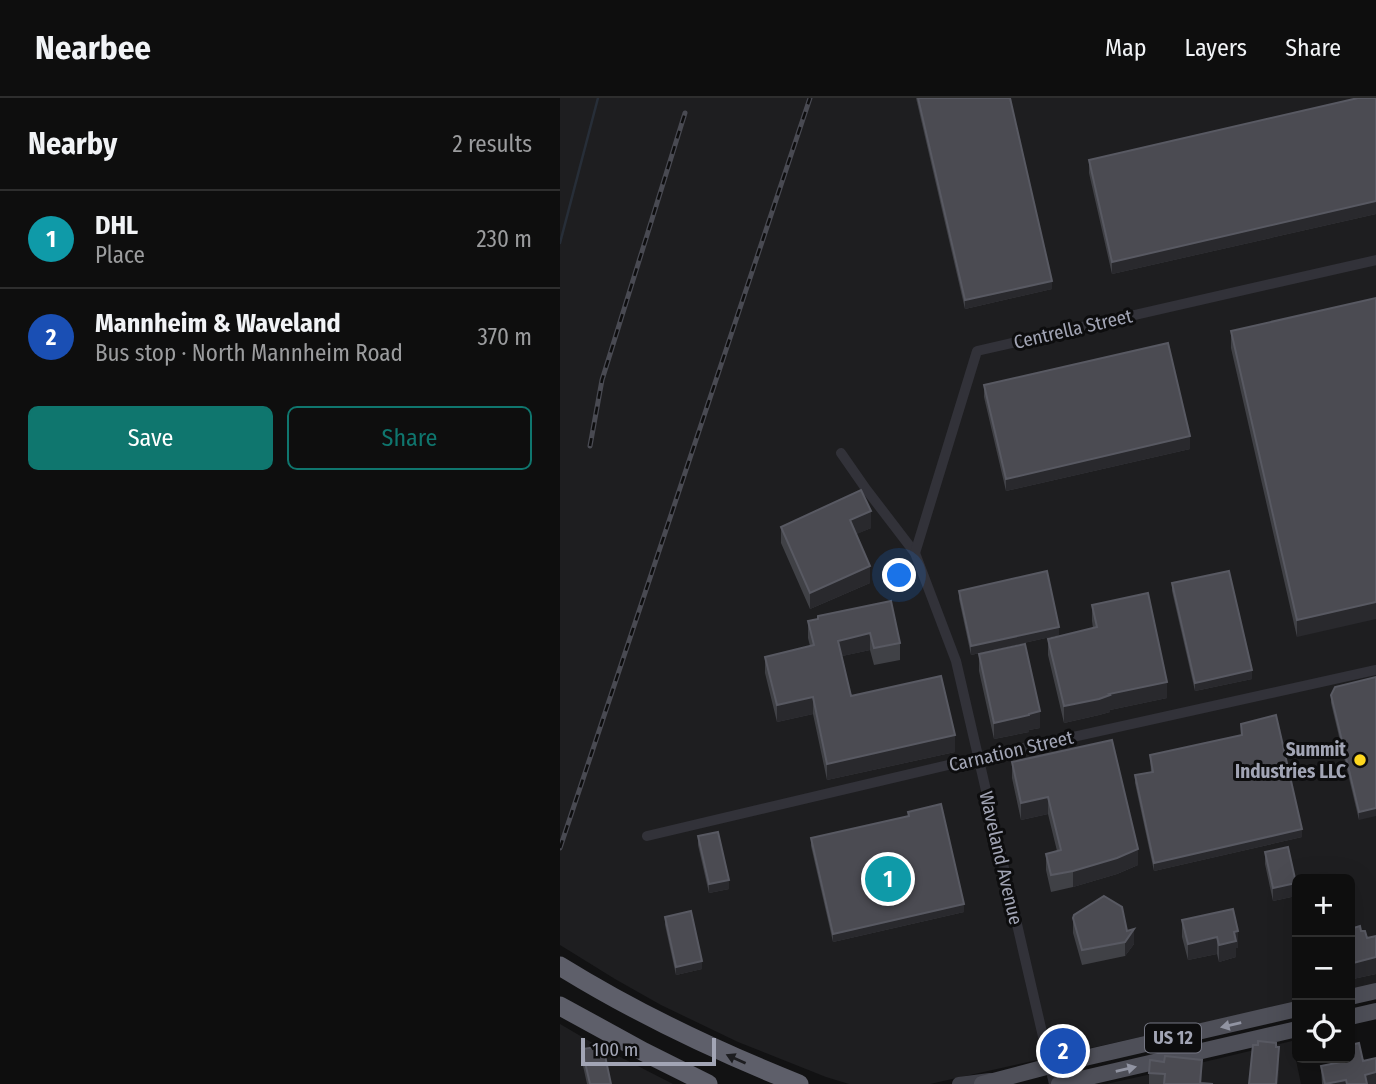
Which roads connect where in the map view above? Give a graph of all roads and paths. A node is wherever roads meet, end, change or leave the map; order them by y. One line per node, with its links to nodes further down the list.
1 (1376, 260): 3 (street, Centrella Street)
2 (841, 453): 3 (street, Waveland Avenue)
3 (915, 553): 5 (street, Waveland Avenue)
4 (1376, 670): 5 (street, Carnation Street)
5 (978, 758): 6 (street, Carnation Street); 15 (street, Waveland Avenue)
6 (646, 836)
7 (560, 966): 18 (highway, one-way to 7)
8 (1376, 991): 9 (main road)
9 (1355, 996)
10 (560, 1006): 17 (highway)
11 (1292, 1010): 15 (main road, US 12, one-way to 15)
12 (1376, 1011): 13 (main road)
13 (1355, 1016)
14 (1292, 1030): 22 (main road, US 12, one-way to 14)
15 (1050, 1066): 16 (main road, US 12); 21 (street, Waveland Avenue)
16 (1002, 1079): 19 (street); 20 (main road, US 12)
17 (708, 1084)
18 (799, 1084)
19 (960, 1084)
20 (982, 1084)
21 (1054, 1084)
22 (1059, 1084)

